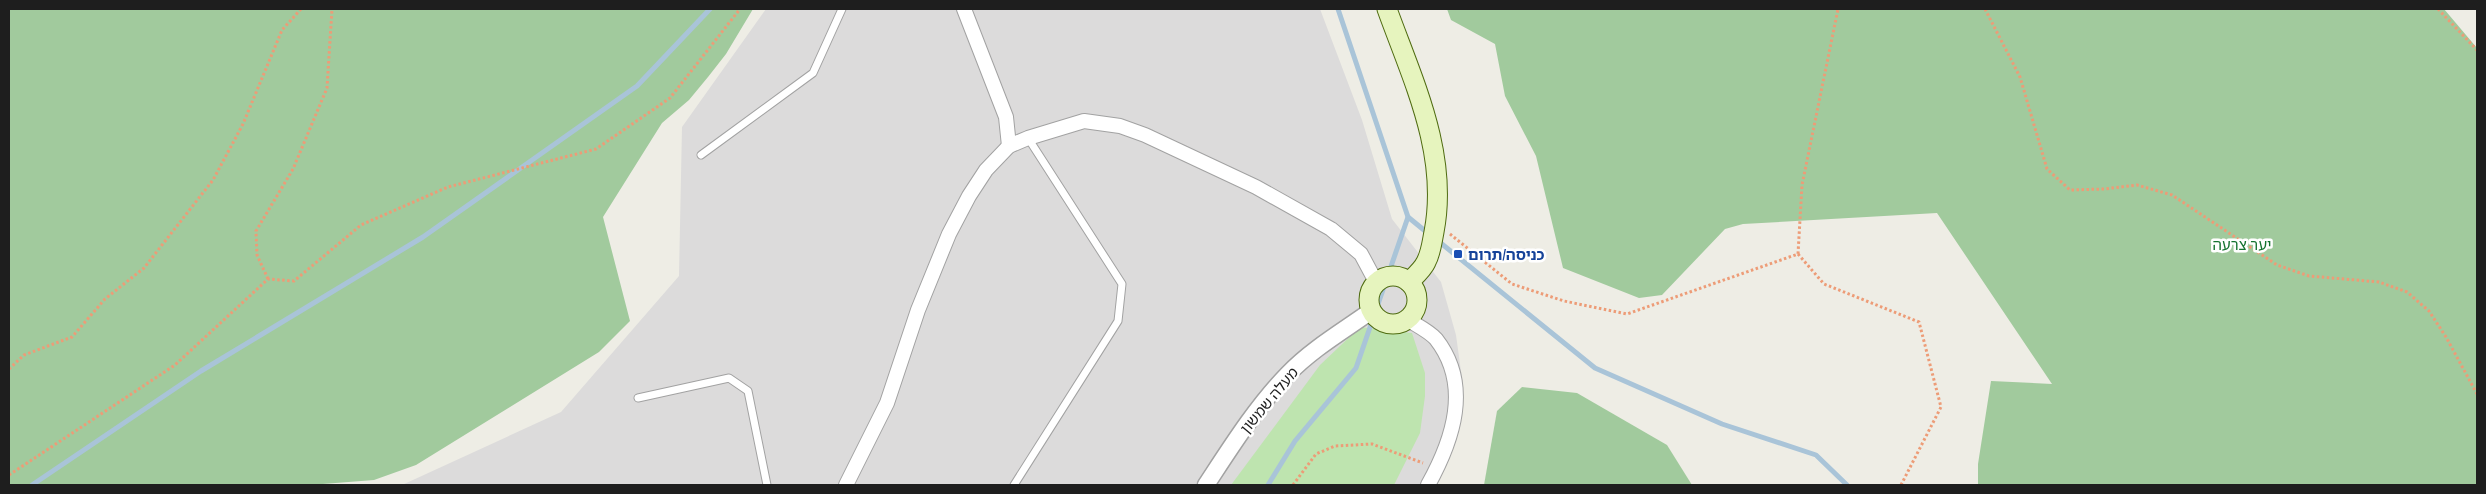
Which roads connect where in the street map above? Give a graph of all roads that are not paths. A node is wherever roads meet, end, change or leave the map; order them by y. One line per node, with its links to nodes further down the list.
1 (842, 9): 6 (lane)
2 (964, 9): 5 (street)
3 (1387, 9): 8 (main road)
4 (1028, 138): 5 (street); 7 (street); 14 (lane)
5 (1009, 146): 13 (street)
6 (701, 155)
7 (1376, 282): 8 (main road); 9 (main road)
8 (1409, 282): 10 (main road)
9 (1371, 311): 10 (main road); 15 (street, מעלה שמשון)
10 (1407, 319): 16 (street)
11 (638, 398): 12 (lane)
12 (767, 485)
13 (846, 485)
14 (1014, 485)
15 (1206, 485)
16 (1428, 485)

